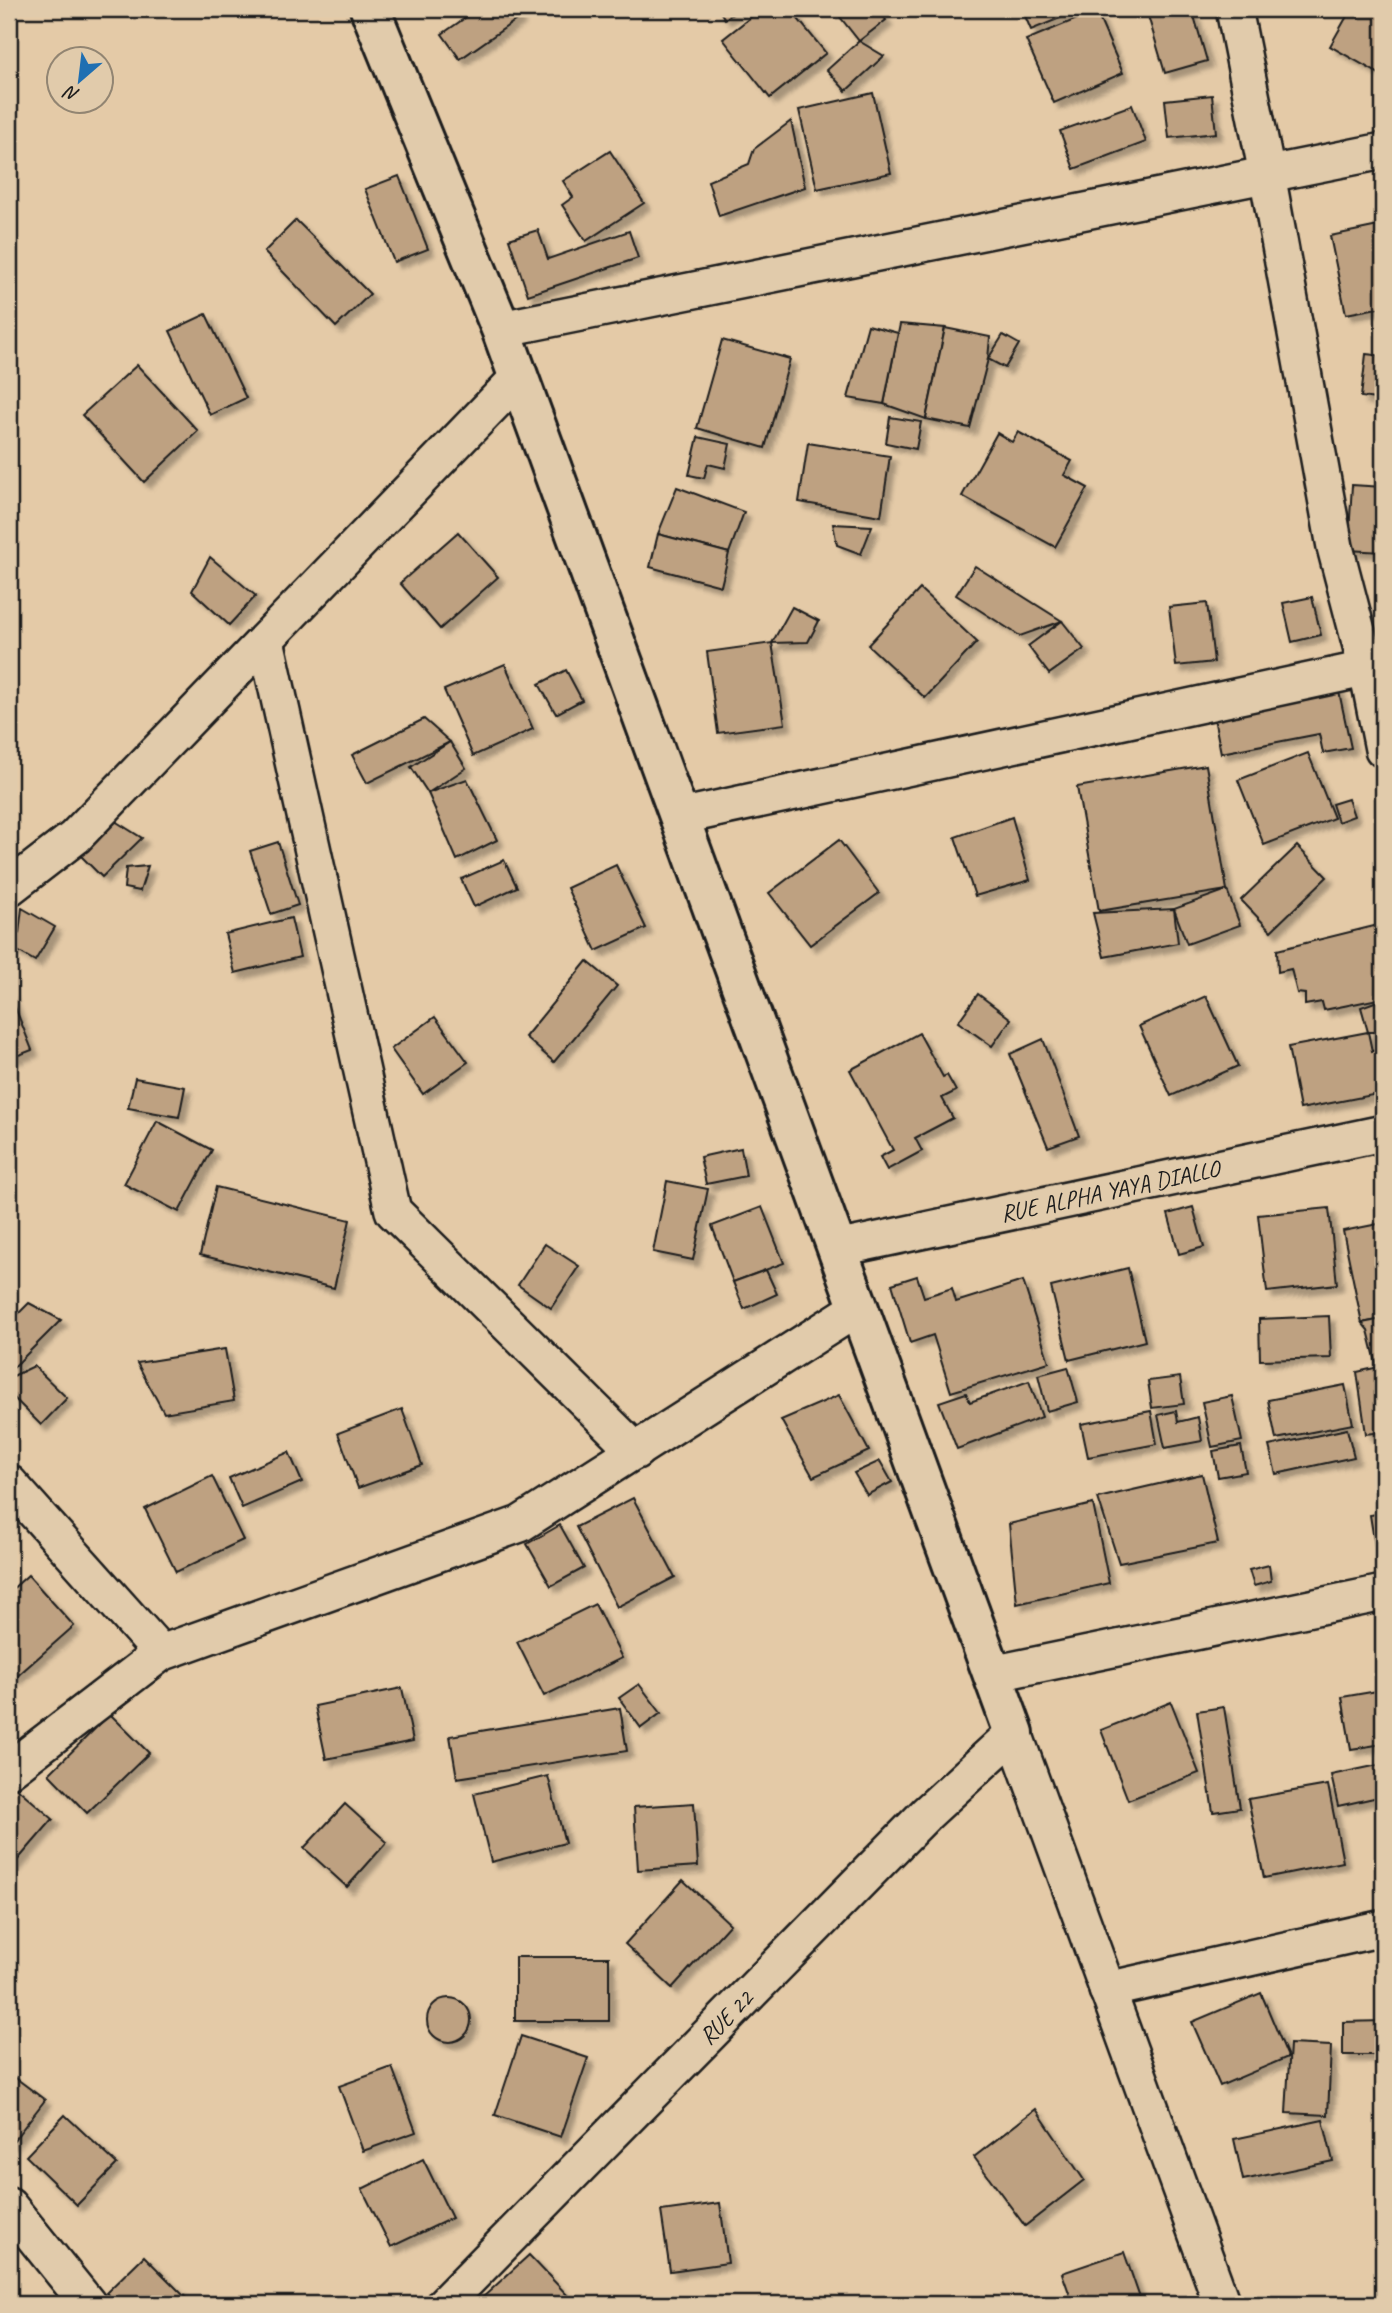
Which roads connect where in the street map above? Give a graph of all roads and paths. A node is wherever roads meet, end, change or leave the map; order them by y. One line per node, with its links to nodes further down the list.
1 (370, 9): 5 (street)
2 (1234, 9): 4 (street)
3 (1383, 151): 4 (street)
4 (1267, 174): 5 (street); 8 (street)
5 (501, 329): 6 (street)
6 (518, 378): 7 (street); 10 (street)
7 (266, 640): 11 (street); 15 (street)
8 (1375, 667): 9 (street); 10 (street)
9 (1383, 749)
10 (679, 817): 13 (street)
11 (9, 888)
12 (1383, 1133): 13 (street, RUE ALPHA YAYA DIALLO)
13 (836, 1248): 14 (street)
14 (858, 1308): 15 (street); 19 (street)
15 (636, 1451): 18 (street)
16 (9, 1483): 18 (street)
17 (1383, 1593): 19 (street)
18 (161, 1653): 21 (street)
19 (992, 1674): 20 (street)
20 (1014, 1733): 23 (street); 26 (street, RUE 22)
21 (9, 1770)
22 (1383, 1928): 23 (street)
23 (1107, 1990): 27 (street)
24 (9, 2206): 25 (street)
25 (88, 2304)
26 (444, 2304)
27 (1222, 2304)

